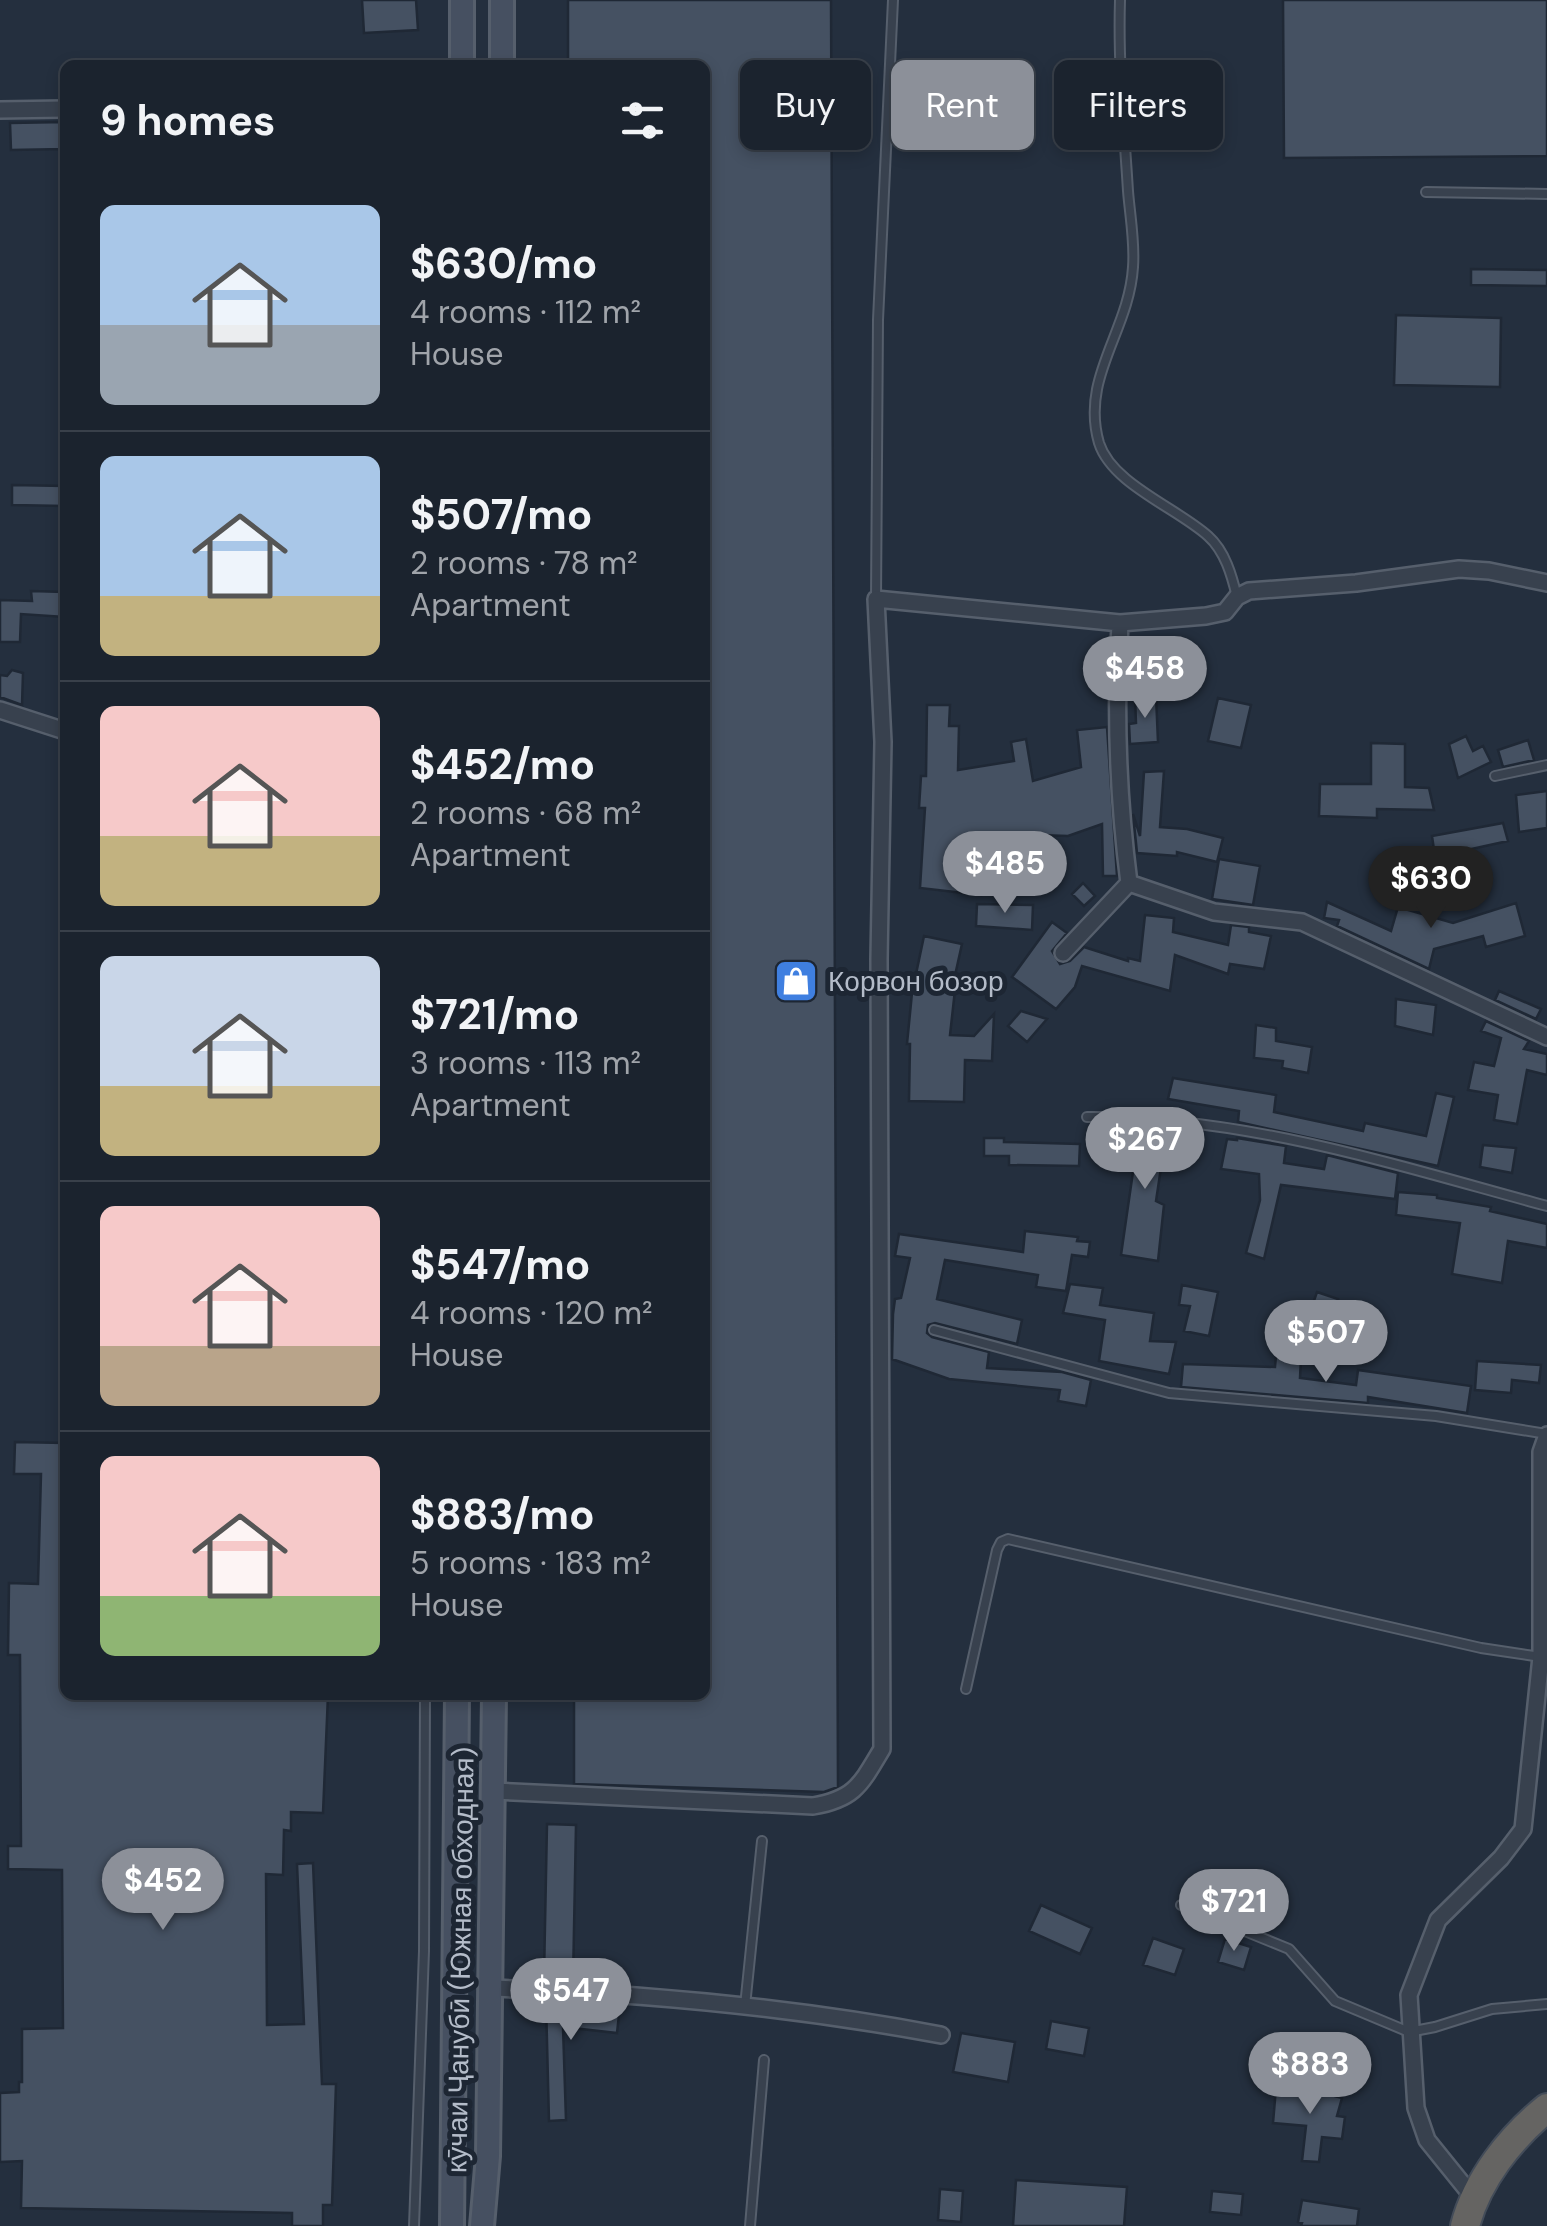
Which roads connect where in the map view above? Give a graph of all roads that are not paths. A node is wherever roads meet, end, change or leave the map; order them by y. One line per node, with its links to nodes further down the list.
1 (462, 0): 5 (main road)
2 (502, 0): 6 (main road)
3 (893, 0): 13 (lane)
4 (1120, 0): 12 (lane)
5 (462, 60)
6 (502, 60)
7 (60, 109): 8 (street)
8 (0, 110)
9 (1426, 192): 10 (lane)
10 (1547, 194)
11 (1547, 583): 12 (street)
12 (1237, 597): 14 (street)
13 (876, 598): 14 (street); 31 (street)
14 (1120, 623): 19 (street)
15 (0, 710): 16 (street)
16 (60, 729)
17 (1547, 765): 18 (lane)
18 (1495, 776)
19 (1129, 883): 20 (street); 21 (street)
20 (1063, 952)
21 (1547, 1037)
22 (1087, 1118): 23 (lane)
23 (1547, 1206)
24 (934, 1330): 25 (lane)
25 (1547, 1434): 26 (street)
26 (1541, 1657): 27 (lane); 37 (street)
27 (966, 1688)
28 (425, 1700): 42 (lane)
29 (456, 1700): 43 (main road, кӯчаи Ҷанубӣ (Южная обходная))
30 (494, 1700): 31 (main road, кӯчаи Ҷанубӣ (Южная обходная))
31 (494, 1791): 34 (main road, кӯчаи Ҷанубӣ (Южная обходная))
32 (762, 1840): 36 (lane)
33 (1180, 1905): 37 (lane)
34 (490, 1988): 36 (street); 44 (main road, кӯчаи Ҷанубӣ (Южная обходная))
35 (1547, 2004): 37 (lane)
36 (745, 2006): 38 (street)
37 (1409, 2032): 41 (street)
38 (941, 2035)
39 (764, 2060): 45 (lane)
40 (1547, 2108): 41 (highway)
41 (1472, 2197): 46 (highway)
42 (414, 2226)
43 (452, 2226)
44 (482, 2226)
45 (750, 2226)
46 (1465, 2226)

